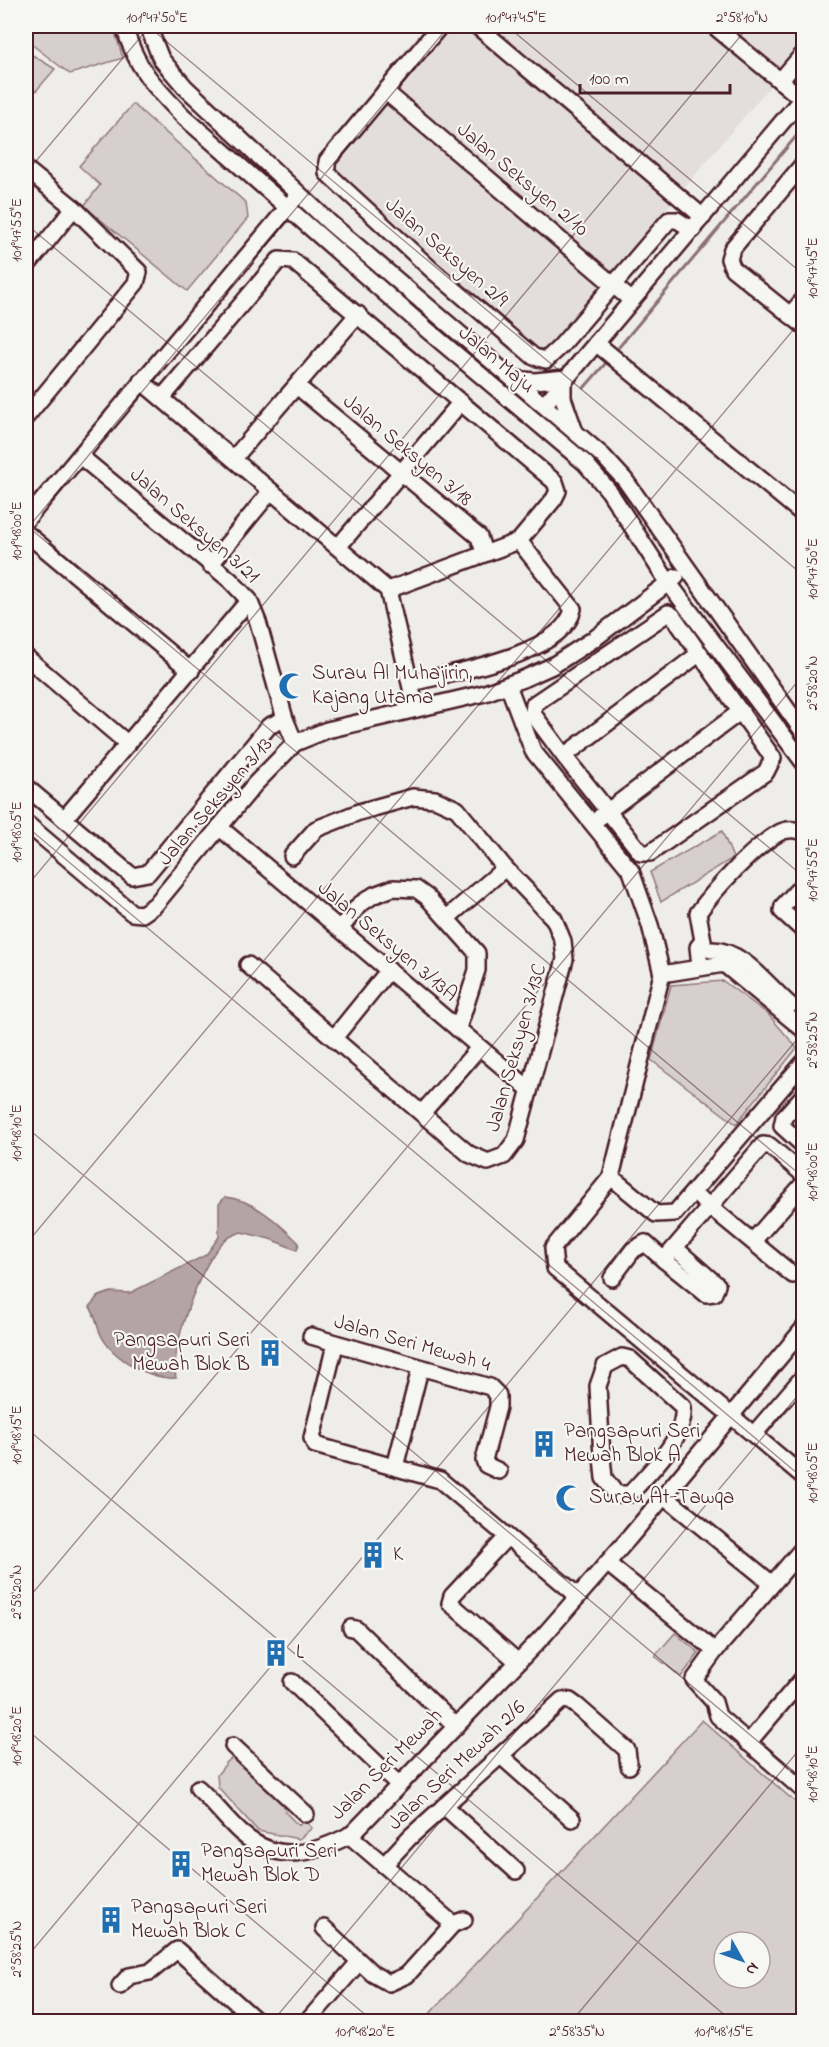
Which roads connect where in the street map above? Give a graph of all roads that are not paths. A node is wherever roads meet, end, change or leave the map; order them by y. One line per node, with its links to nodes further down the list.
1 (124, 26): 14 (street, Jalan Maju)
2 (148, 26): 12 (street, Jalan Maju)
3 (440, 26): 8 (street)
4 (477, 26): 15 (street)
5 (714, 26): 7 (street)
6 (804, 53): 7 (street)
7 (780, 81): 9 (street)
8 (385, 91): 18 (street, Jalan Seksyen 2/10); 18 (street, Jalan Seksyen 2/9)
9 (802, 97): 15 (street)
10 (804, 163): 22 (street)
11 (26, 169): 13 (street)
12 (299, 194): 14 (street); 25 (street, Jalan Maju)
13 (74, 207): 17 (street); 33 (street)
14 (287, 207): 26 (street); 29 (street, Jalan Maju)
15 (703, 218): 16 (street)
16 (693, 230): 18 (street); 20 (street)
17 (26, 267)
18 (613, 285): 20 (street, Jalan Seksyen 2/10)
19 (804, 299): 22 (street)
20 (631, 300): 24 (street)
21 (358, 314): 28 (street); 30 (street); 31 (street)
22 (790, 315): 23 (street)
23 (804, 326)
24 (596, 343): 27 (street); 40 (street)
25 (513, 379): 27 (street); 32 (street, Jalan Maju)
26 (141, 381): 30 (street); 36 (street)
27 (564, 381): 32 (street); 34 (street)
28 (297, 386): 37 (street); 38 (street, Jalan Seksyen 3/18)
29 (507, 397): 32 (street); 35 (street, Jalan Maju)
30 (162, 398): 37 (street)
31 (461, 402): 38 (street); 43 (street)
32 (544, 405): 34 (street, Jalan Maju); 35 (street)
33 (26, 417)
34 (576, 432): 47 (street, Jalan Maju)
35 (561, 443): 48 (street, Jalan Maju)
36 (80, 456): 41 (street); 46 (street, Jalan Seksyen 3/21)
37 (234, 458): 39 (street)
38 (400, 474): 44 (street); 45 (street, Jalan Seksyen 3/18)
39 (271, 491): 44 (street); 46 (street)
40 (804, 515)
41 (26, 520)
42 (26, 533): 55 (street)
43 (519, 541): 45 (street); 56 (street)
44 (338, 547): 49 (street)
45 (484, 552): 49 (street)
46 (210, 565): 51 (street, Jalan Seksyen 3/21)
47 (686, 570): 48 (street, Jalan Seksyen 3/13); 61 (street, Jalan Maju)
48 (664, 576): 50 (street, Jalan Seksyen 3/13); 52 (street, Jalan Maju)
49 (388, 590): 56 (street)
50 (653, 593): 52 (street); 57 (street, Jalan Seksyen 3/13)
51 (249, 600): 55 (street); 60 (street, Jalan Seksyen 3/21)
52 (683, 602): 65 (street, Jalan Maju)
53 (700, 653): 59 (street); 64 (street); 64 (street)
54 (26, 657): 63 (street)
55 (191, 671): 63 (street)
56 (411, 683): 58 (street)
57 (508, 685): 58 (street, Jalan Seksyen 3/13); 70 (street)
58 (416, 709): 62 (street, Jalan Seksyen 3/13)
59 (741, 711): 67 (street); 67 (street)
60 (285, 719): 62 (street, Jalan Seksyen 3/21); 68 (street)
61 (804, 733)
62 (295, 743): 71 (street, Jalan Seksyen 3/13)
63 (128, 744): 68 (street)
64 (564, 756): 67 (street)
65 (804, 763)
66 (26, 787): 68 (street)
67 (608, 810): 70 (street)
68 (64, 819)
69 (26, 823): 71 (street, Jalan Seksyen 3/13)
70 (591, 824): 83 (street)
71 (219, 828): 77 (street, Jalan Seksyen 3/13A)
72 (804, 832): 79 (street)
73 (292, 856): 74 (street, Jalan Seksyen 3/13C)
74 (505, 868): 76 (street); 90 (street, Jalan Seksyen 3/13C)
75 (804, 883): 78 (street)
76 (447, 918): 77 (street); 85 (street)
77 (340, 929): 82 (street, Jalan Seksyen 3/13A)
78 (804, 931)
79 (707, 945): 81 (street); 84 (street)
80 (248, 965): 87 (street, Jalan Seksyen 3/13C)
81 (706, 966): 83 (street); 86 (street)
82 (389, 970): 85 (street, Jalan Seksyen 3/13A); 87 (street)
83 (662, 974): 95 (street)
84 (804, 1016)
85 (458, 1029): 88 (street, Jalan Seksyen 3/13A)
86 (804, 1030)
87 (334, 1038): 92 (street, Jalan Seksyen 3/13C)
88 (479, 1048): 90 (street, Jalan Seksyen 3/13A); 92 (street)
89 (804, 1062): 97 (street)
90 (529, 1089): 92 (street, Jalan Seksyen 3/13C)
91 (804, 1095): 93 (street)
92 (422, 1113)
93 (804, 1146)
94 (804, 1175): 98 (street)
95 (611, 1177): 97 (street); 109 (street)
96 (804, 1184): 99 (street)
97 (693, 1192): 98 (street)
98 (710, 1206): 99 (street); 100 (street)
99 (753, 1241): 102 (street)
100 (675, 1248): 101 (street); 101 (street)
101 (664, 1260): 103 (street)
102 (793, 1275)
103 (612, 1278)
104 (804, 1328): 109 (street, Jalan Seri Mewah)
105 (311, 1336): 106 (street, Jalan Seri Mewah 4)
106 (335, 1345): 107 (street, Jalan Seri Mewah 4); 111 (street)
107 (420, 1369): 111 (street); 113 (street, Jalan Seri Mewah 4)
108 (804, 1376): 110 (street)
109 (731, 1415): 110 (street); 115 (street, Jalan Seri Mewah)
110 (754, 1434): 114 (street)
111 (395, 1467): 116 (street)
112 (650, 1470): 112 (street); 115 (street)
113 (499, 1471)
114 (804, 1477)
115 (667, 1492): 118 (street, Jalan Seri Mewah); 119 (street)
116 (507, 1537): 120 (street); 123 (street)
117 (804, 1547): 119 (street)
118 (607, 1563): 120 (street, Jalan Seri Mewah); 122 (street)
119 (771, 1583): 122 (street)
120 (578, 1596): 123 (street, Jalan Seri Mewah)
121 (351, 1628): 126 (street)
122 (715, 1651): 127 (street)
123 (518, 1662): 126 (street, Jalan Seri Mewah)
124 (804, 1677): 127 (street)
125 (292, 1682): 131 (street)
126 (456, 1726): 131 (street, Jalan Seri Mewah)
127 (748, 1743): 133 (street)
128 (234, 1746): 135 (street)
129 (501, 1755): 130 (street, Jalan Seri Mewah 2/6); 134 (street, Jalan Seri Mewah 2/6); 136 (street)
130 (629, 1766)
131 (399, 1785): 137 (street, Jalan Seri Mewah)
132 (198, 1788): 137 (street, Jalan Seri Mewah)
133 (804, 1791)
134 (444, 1806): 138 (street, Jalan Seri Mewah 2/6); 139 (street)
135 (306, 1814)
136 (572, 1819)
137 (349, 1835): 138 (street)
138 (384, 1866): 141 (street)
139 (516, 1871)
140 (324, 1928): 141 (street)
141 (359, 1962): 144 (street)
142 (120, 1986): 143 (street)
143 (258, 2022)
144 (307, 2022)

